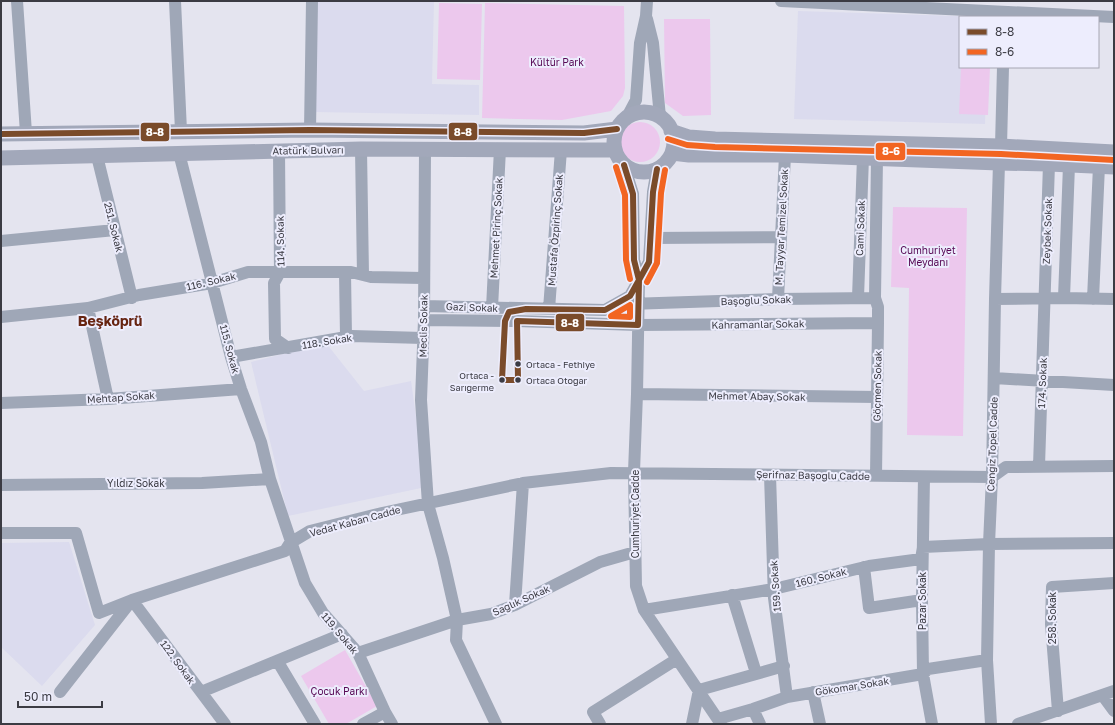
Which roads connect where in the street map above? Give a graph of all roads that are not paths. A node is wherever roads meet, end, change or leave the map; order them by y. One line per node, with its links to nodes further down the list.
1 (17, 1): 19 (street)
2 (175, 1): 17 (street)
3 (312, 1): 16 (street)
4 (647, 1): 8 (street)
5 (782, 1): 6 (street)
6 (880, 3): 7 (street)
7 (1004, 10): 9 (street)
8 (646, 16): 13 (street); 14 (street)
9 (1098, 16)
10 (1099, 16): 11 (street)
11 (1114, 17)
12 (1003, 68): 21 (street)
13 (627, 117): 14 (main road); 15 (main road)
14 (660, 117): 18 (main road)
15 (617, 129): 16 (main road, Atatürk Bulvarı); 27 (main road)
16 (310, 130): 17 (main road, Atatürk Bulvarı)
17 (180, 131): 19 (main road, Atatürk Bulvarı)
18 (671, 131): 21 (main road); 30 (main road)
19 (26, 133): 20 (main road, Atatürk Bulvarı)
20 (1, 134)
21 (1001, 146): 28 (main road)
22 (361, 148): 23 (main road, Atatürk Bulvarı); 25 (main road, Atatürk Bulvarı); 50 (street)
23 (424, 149): 24 (main road, Atatürk Bulvarı); 51 (street, Meclis Sokak)
24 (500, 149): 26 (main road, Atatürk Bulvarı); 67 (street, Mehmet Pirinç Sokak)
25 (279, 150): 29 (main road, Atatürk Bulvarı); 48 (street, 114. Sokak)
26 (561, 150): 27 (main road, Atatürk Bulvarı); 68 (street, Mustafa Özpirinç Sokak)
27 (614, 150): 37 (main road)
28 (1114, 152)
29 (180, 153): 32 (main road, Atatürk Bulvarı); 53 (street, 115. Sokak)
30 (672, 153): 31 (main road); 41 (main road)
31 (785, 155): 34 (main road); 45 (street, M. Tayyar Temizel Sokak)
32 (97, 156): 33 (main road, Atatürk Bulvarı); 44 (street, 251. Sokak)
33 (1, 158)
34 (870, 158): 35 (main road); 42 (street, Cami Sokak); 43 (street, Cami Sokak)
35 (999, 163): 36 (main road); 59 (street, Cengiz Topel Cadde)
36 (1049, 164): 38 (main road); 60 (street, Zeybek Sokak)
37 (624, 165): 41 (main road); 52 (street, Cumhuriyet Cadde)
38 (1069, 165): 39 (main road); 57 (street)
39 (1099, 166): 40 (main road); 61 (street)
40 (1114, 167)
41 (657, 169): 46 (street, Cumhuriyet Cadde)
42 (861, 204): 43 (street); 55 (street, Cami Sokak)
43 (877, 204): 56 (street, Cami Sokak)
44 (115, 230): 47 (street); 54 (street, 251. Sokak)
45 (781, 237): 46 (street); 58 (street, M. Tayyar Temizel Sokak)
46 (651, 238): 52 (street, Cumhuriyet Cadde)
47 (1, 241)
48 (280, 272): 49 (street, 116. Sokak); 53 (street, 116. Sokak); 75 (street, 114. Sokak)
49 (345, 272): 50 (street, 116. Sokak); 73 (street)
50 (363, 275): 51 (street, 116. Sokak)
51 (423, 278): 65 (street, Meclis Sokak)
52 (639, 280): 63 (street); 64 (street, Cumhuriyet Cadde)
53 (212, 283): 54 (street, 116. Sokak); 76 (street, 115. Sokak)
54 (132, 298): 66 (street, 116. Sokak)
55 (858, 298): 56 (street, Başoğlu Sokak); 58 (street, Başoğlu Sokak)
56 (876, 298): 71 (street, Göçmen Sokak)
57 (1064, 298): 60 (street); 61 (street)
58 (778, 299): 64 (street, Başoğlu Sokak)
59 (995, 299): 60 (street); 77 (street, Cengiz Topel Cadde)
60 (1045, 299): 78 (street, 174. Sokak)
61 (1093, 299): 62 (street)
62 (1114, 300)
63 (614, 304): 64 (street, Gazi Sokak); 68 (street, Gazi Sokak)
64 (638, 304): 72 (street, Cumhuriyet Cadde)
65 (424, 306): 67 (street, Gazi Sokak); 70 (street, Meclis Sokak)
66 (88, 308): 69 (street, 116. Sokak); 83 (street)
67 (492, 308): 68 (street, Gazi Sokak)
68 (549, 309)
69 (1, 317)
70 (424, 320): 72 (street, Gazi Sokak); 74 (street, Meclis Sokak)
71 (878, 323): 72 (street, Kahramanlar Sokak); 82 (street, Göçmen Sokak)
72 (638, 325): 81 (street, Cumhuriyet Cadde)
73 (346, 338): 74 (street, 118. Sokak); 75 (street, 118. Sokak)
74 (423, 338): 95 (street, Meclis Sokak)
75 (288, 348): 76 (street, 118. Sokak)
76 (231, 357): 80 (street, 115. Sokak)
77 (994, 378): 78 (street); 91 (street, Cengiz Topel Cadde)
78 (1042, 381): 79 (street); 85 (street, 174. Sokak)
79 (1114, 385)
80 (241, 389): 83 (street, Mehtap Sokak); 92 (street, 115. Sokak)
81 (637, 394): 82 (street, Mehmet Abay Sokak); 87 (street, Cumhuriyet Cadde)
82 (877, 397): 89 (street, Göçmen Sokak)
83 (108, 399): 84 (street, Mehtap Sokak)
84 (1, 403)
85 (1040, 466): 86 (street); 91 (street)
86 (1114, 466)
87 (634, 472): 88 (street, Şerifnaz Başoğlu Cadde); 93 (street, Vedat Kaban Cadde); 101 (street, Cumhuriyet Cadde)
88 (770, 474): 89 (street, Şerifnaz Başoğlu Cadde); 104 (street, 159. Sokak)
89 (876, 476): 90 (street, Şerifnaz Başoğlu Cadde)
90 (924, 477): 91 (street, Şerifnaz Başoğlu Cadde); 100 (street, Pazar Sokak)
91 (992, 477): 99 (street, Cengiz Topel Cadde)
92 (270, 479): 94 (street, Yıldız Sokak); 97 (street, 115. Sokak)
93 (523, 483): 95 (street, Vedat Kaban Cadde); 108 (street)
94 (1, 485)
95 (428, 504): 97 (street, Vedat Kaban Cadde); 110 (street, Meclis Sokak)
96 (1, 533): 106 (street, Vedat Kaban Cadde)
97 (290, 543): 106 (street, Vedat Kaban Cadde); 111 (street, 119. Sokak)
98 (1114, 543): 99 (street)
99 (989, 544): 100 (street); 114 (street, Cengiz Topel Cadde)
100 (923, 547): 102 (street, 160. Sokak); 107 (street, Pazar Sokak)
101 (635, 552): 108 (street, Sağlık Sokak); 109 (street, Cumhuriyet Cadde)
102 (864, 567): 104 (street, 160. Sokak); 107 (street)
103 (1114, 583): 126 (street, 258. Sokak)
104 (774, 589): 105 (street, 160. Sokak); 116 (street, 159. Sokak)
105 (732, 595): 109 (street, 160. Sokak); 117 (street)
106 (132, 600): 120 (street); 121 (street, 122. Sokak)
107 (922, 600): 118 (street, Pazar Sokak)
108 (515, 605): 110 (street, Sağlık Sokak)
109 (644, 610): 113 (street, Cumhuriyet Cadde)
110 (457, 620): 112 (street, Sağlık Sokak); 134 (street, Meclis Sokak)
111 (342, 634): 112 (street, 119. Sokak); 115 (street)
112 (358, 653): 127 (street, 119. Sokak)
113 (677, 658): 119 (street, Cumhuriyet Cadde); 135 (street)
114 (987, 660): 118 (street, Gökomar Sokak); 140 (street, Cengiz Topel Cadde)
115 (278, 662): 121 (street); 131 (street)
116 (784, 666): 117 (street); 124 (street, 159. Sokak)
117 (756, 673): 119 (street)
118 (923, 674): 122 (street, Gökomar Sokak); 139 (street, Pazar Sokak)
119 (698, 690): 129 (street, Cumhuriyet Cadde); 136 (street)
120 (60, 692)
121 (200, 692): 130 (street, 122. Sokak)
122 (813, 692): 124 (street, Gökomar Sokak); 138 (street)
123 (1109, 693): 126 (street); 128 (street)
124 (787, 697): 125 (street, Gökomar Sokak)
125 (753, 709): 129 (street, Gökomar Sokak); 137 (street)
126 (1058, 711): 141 (street)
127 (385, 712): 132 (street); 133 (street, 119. Sokak)
128 (1114, 712)
129 (720, 721)
130 (225, 724)
131 (316, 724)
132 (363, 724)
133 (392, 724)
134 (496, 724)
135 (600, 724)
136 (692, 724)
137 (760, 724)
138 (820, 724)
139 (932, 724)
140 (991, 724)
141 (1018, 724)

